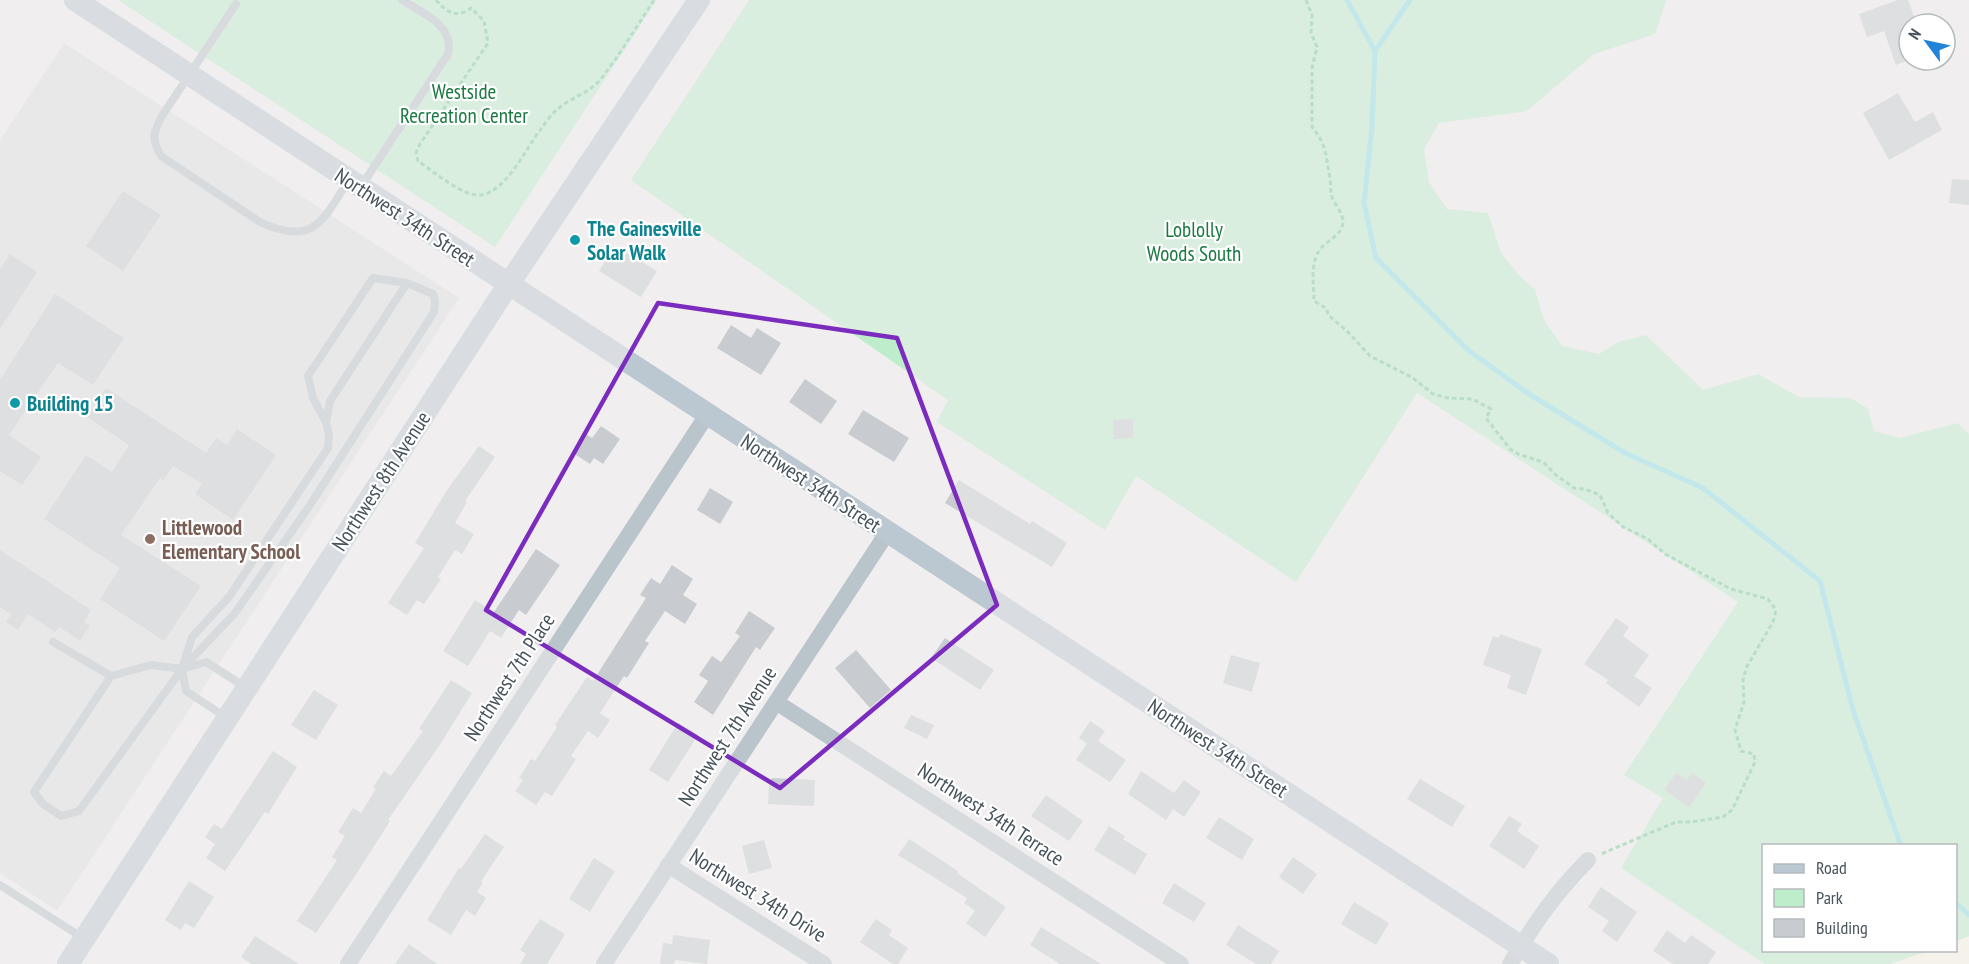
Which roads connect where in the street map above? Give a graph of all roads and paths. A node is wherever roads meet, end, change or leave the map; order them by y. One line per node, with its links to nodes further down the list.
1 (75, 0): 8 (main road, Northwest 34th Street)
2 (402, 0): 9 (lane)
3 (436, 0): 4 (path)
4 (654, 0)
5 (699, 0): 11 (main road, Northwest 8th Avenue)
6 (1306, 0): 21 (path)
7 (236, 4): 8 (lane)
8 (189, 75): 9 (main road, Northwest 34th Street); 9 (lane)
9 (354, 184): 11 (main road, Northwest 34th Street)
10 (407, 283): 13 (lane); 13 (lane); 16 (lane)
11 (508, 285): 12 (main road, Northwest 34th Street); 18 (main road, Northwest 8th Avenue)
12 (707, 415): 14 (main road, Northwest 34th Street); 27 (street, Northwest 7th Place)
13 (326, 422): 16 (lane)
14 (887, 533): 19 (street, Northwest 7th Avenue); 25 (main road, Northwest 34th Street)
15 (53, 642): 17 (lane)
16 (182, 669): 17 (lane); 17 (lane); 18 (lane); 20 (lane)
17 (111, 676)
18 (247, 688): 20 (main road, Northwest 8th Avenue)
19 (776, 702): 22 (street, Northwest 7th Avenue); 30 (street, Northwest 34th Terrace)
20 (228, 718): 24 (main road, Northwest 8th Avenue)
21 (1588, 860): 25 (street)
22 (668, 865): 28 (street, Northwest 7th Avenue); 29 (street, Northwest 34th Drive)
23 (0, 885): 24 (lane)
24 (84, 939): 26 (main road, Northwest 8th Avenue)
25 (1515, 955): 31 (main road, Northwest 34th Street)
26 (68, 964)
27 (348, 964)
28 (604, 964)
29 (824, 964)
30 (1181, 964)
31 (1548, 964)

